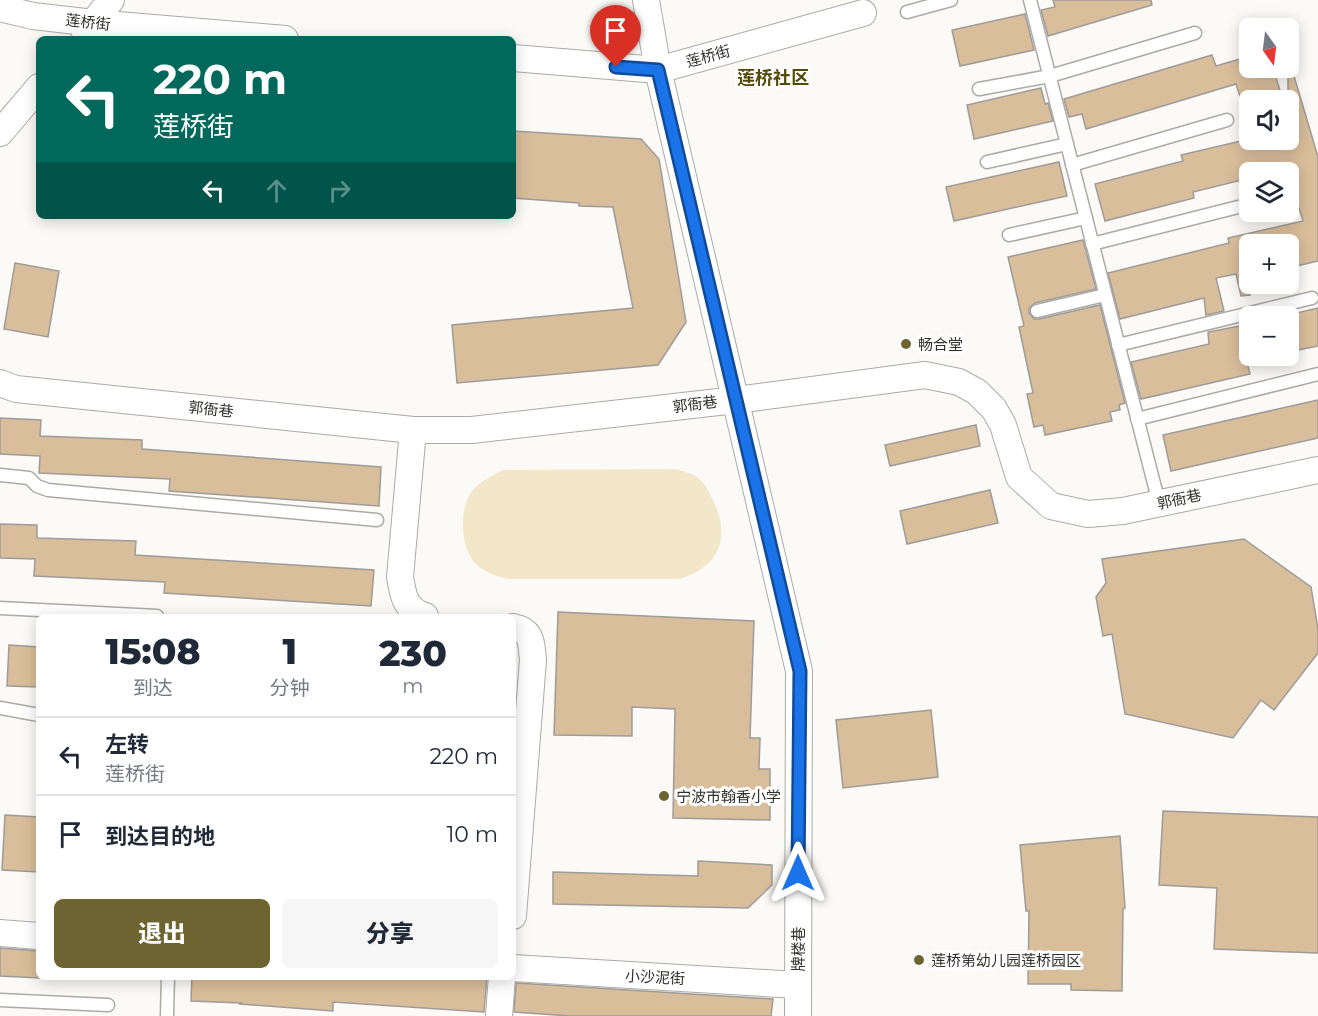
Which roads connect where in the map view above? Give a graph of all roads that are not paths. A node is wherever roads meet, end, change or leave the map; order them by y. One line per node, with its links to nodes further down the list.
1 (111, 0): 8 (street)
2 (646, 0): 12 (street, 牌楼巷)
3 (951, 0): 6 (lane)
4 (1030, 0): 13 (lane)
5 (0, 8): 8 (street, 莲桥街)
6 (907, 12)
7 (863, 14): 12 (street, 莲桥街)
8 (87, 31): 10 (street, 莲桥街)
9 (1195, 33): 13 (lane)
10 (211, 36)
11 (516, 58): 12 (street, 莲桥街)
12 (658, 70): 31 (street, 牌楼巷)
13 (1050, 76): 14 (lane); 18 (lane)
14 (979, 89)
15 (36, 91): 17 (street)
16 (1227, 120): 20 (lane)
17 (0, 133)
18 (1067, 144): 19 (lane); 20 (lane)
19 (987, 162)
20 (1072, 165): 22 (lane)
21 (1239, 207): 24 (lane)
22 (1086, 218): 23 (lane); 24 (lane)
23 (1009, 235)
24 (1092, 244): 25 (lane)
25 (1106, 295): 27 (lane); 28 (lane)
26 (1312, 298): 28 (lane)
27 (1037, 311)
28 (1118, 345): 32 (lane)
29 (1318, 374): 32 (lane)
30 (0, 383): 33 (street, 郭衙巷)
31 (736, 400): 33 (street, 郭衙巷); 36 (street, 郭衙巷); 51 (street, 牌楼巷)
32 (1137, 419): 36 (lane)
33 (413, 430): 40 (street)
34 (1318, 470): 36 (street, 郭衙巷)
35 (0, 475): 37 (lane)
36 (1159, 503)
37 (377, 520)
38 (0, 608): 39 (lane)
39 (118, 614)
40 (415, 614)
41 (516, 628): 44 (street)
42 (0, 708): 43 (lane)
43 (36, 714)
44 (520, 740): 45 (street)
45 (516, 841)
46 (0, 933): 47 (street)
47 (36, 936)
48 (516, 968): 51 (street, 小沙泥街)
49 (168, 980): 54 (lane)
50 (502, 980): 55 (street)
51 (798, 985): 56 (street, 牌楼巷)
52 (0, 1000): 53 (lane)
53 (108, 1005)
54 (167, 1016)
55 (499, 1016)
56 (798, 1016)

